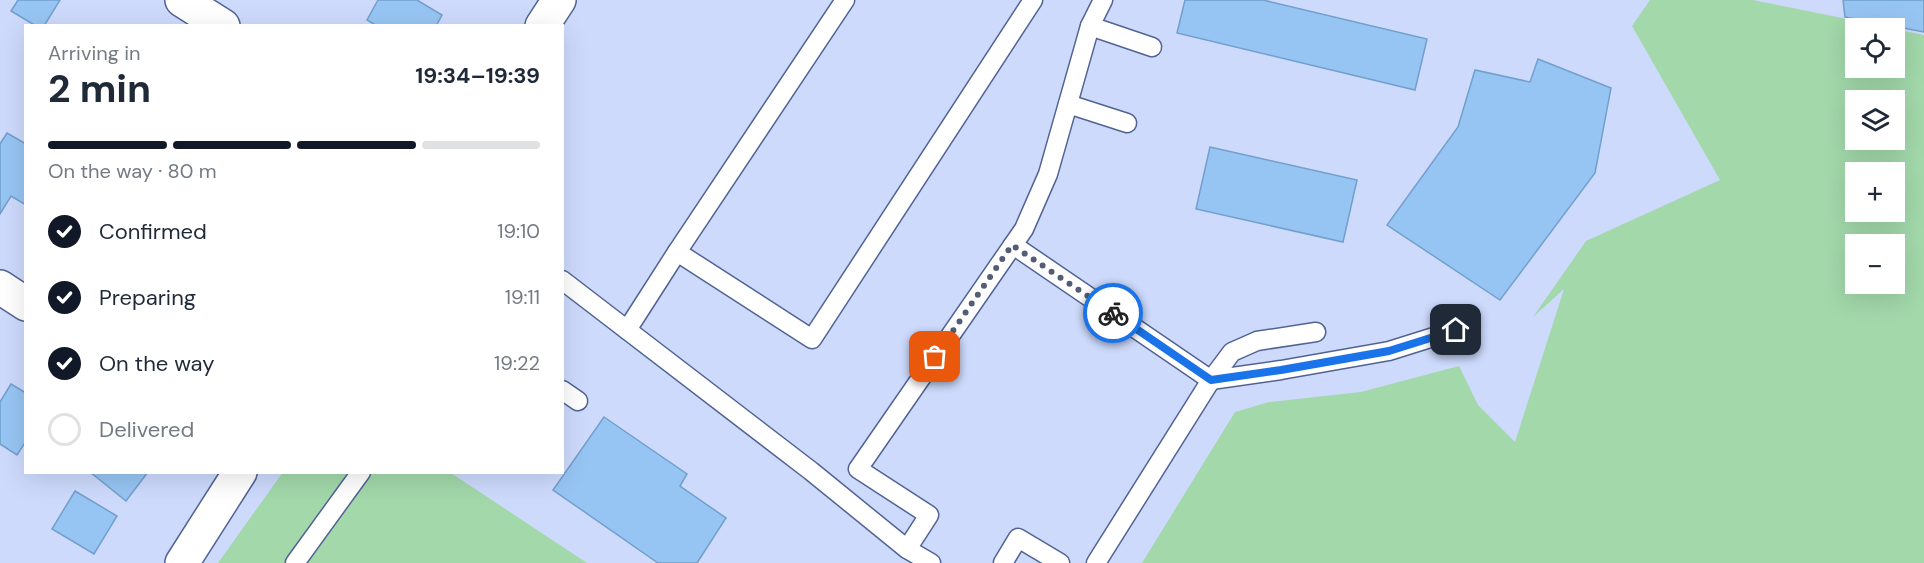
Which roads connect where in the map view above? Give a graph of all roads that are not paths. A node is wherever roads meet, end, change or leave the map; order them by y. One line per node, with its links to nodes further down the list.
1 (182, 0): 6 (main road)
2 (559, 0): 7 (main road)
3 (845, 0): 13 (lane)
4 (1033, 0): 13 (lane)
5 (1103, 0): 8 (lane)
6 (220, 24)
7 (543, 24)
8 (1090, 26): 9 (lane); 10 (lane)
9 (1152, 47)
10 (1068, 104): 11 (lane); 12 (lane)
11 (1127, 123)
12 (1012, 245): 20 (lane); 25 (lane)
13 (677, 252): 17 (lane)
14 (564, 282): 17 (lane)
15 (0, 287): 16 (main road)
16 (24, 303)
17 (627, 330): 25 (lane)
18 (1456, 330): 20 (lane)
19 (1316, 332): 20 (lane)
20 (1211, 380): 31 (lane)
21 (564, 391): 22 (lane)
22 (578, 401)
23 (239, 474): 26 (main road)
24 (360, 474): 27 (lane)
25 (907, 549): 28 (lane)
26 (182, 563)
27 (295, 563)
28 (931, 563)
29 (1003, 563): 30 (lane)
30 (1060, 563)
31 (1096, 563)

